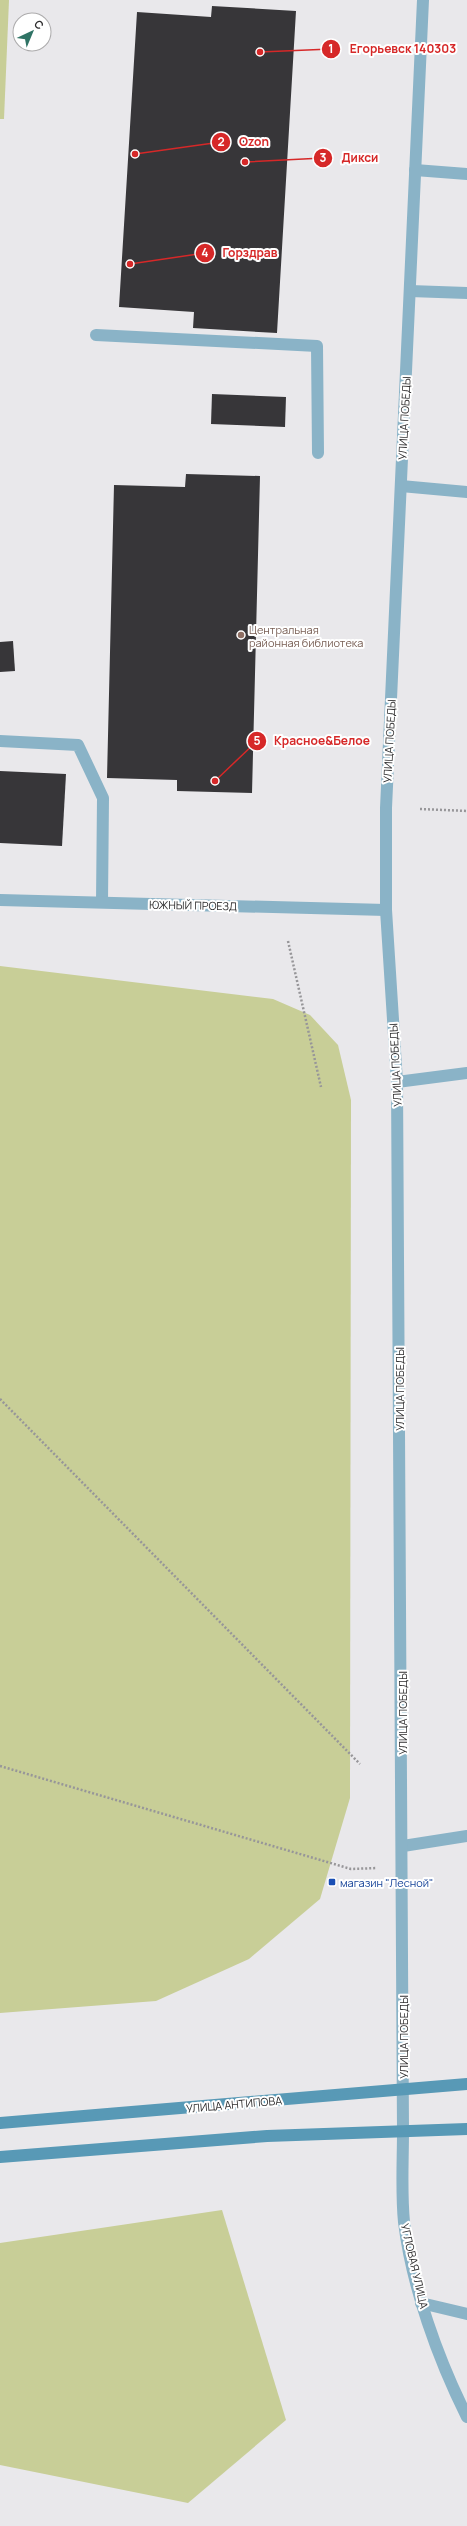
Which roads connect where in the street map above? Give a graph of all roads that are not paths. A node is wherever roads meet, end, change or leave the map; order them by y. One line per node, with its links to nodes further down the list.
1 (424, 0): 2 (street, УЛИЦА ПОБЕДЫ)
2 (415, 170): 3 (street); 4 (street, УЛИЦА ПОБЕДЫ)
3 (467, 174)
4 (410, 290): 5 (street); 8 (street, УЛИЦА ПОБЕДЫ)
5 (467, 293)
6 (96, 335): 7 (street)
7 (318, 454)
8 (401, 486): 9 (street); 13 (street, УЛИЦА ПОБЕДЫ)
9 (467, 492)
10 (0, 741): 12 (street)
11 (0, 900): 12 (street, ЮЖНЫЙ ПРОЕЗД)
12 (102, 902): 13 (street, ЮЖНЫЙ ПРОЕЗД)
13 (386, 910): 15 (street, УЛИЦА ПОБЕДЫ)
14 (467, 1073): 15 (street)
15 (397, 1082): 17 (street, УЛИЦА ПОБЕДЫ)
16 (467, 1836): 17 (street)
17 (403, 1846): 19 (street, УЛИЦА ПОБЕДЫ)
18 (467, 2084): 19 (main road, УЛИЦА АНТИПОВА)
19 (403, 2090): 20 (main road, УЛИЦА АНТИПОВА); 22 (street, УЛИЦА ПОБЕДЫ)
20 (0, 2123)
21 (467, 2129): 22 (main road)
22 (403, 2131): 23 (main road); 24 (street, УГЛОВАЯ УЛИЦА)
23 (0, 2157)
24 (422, 2303): 25 (street); 26 (street, УГЛОВАЯ УЛИЦА)
25 (467, 2314)
26 (467, 2417)

